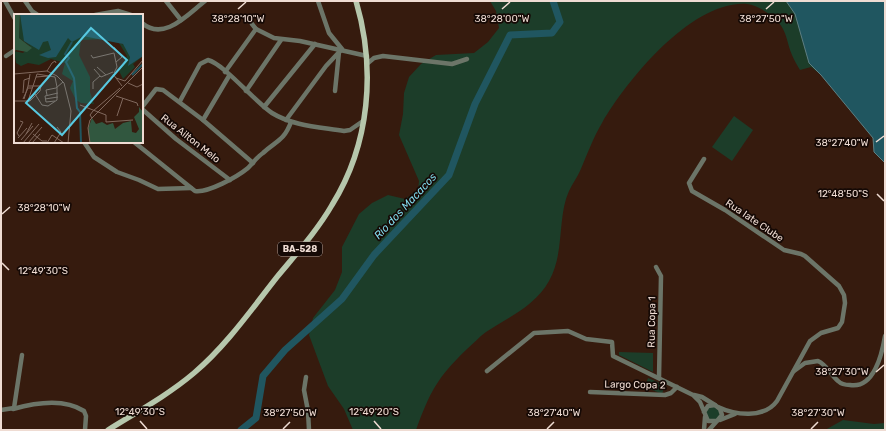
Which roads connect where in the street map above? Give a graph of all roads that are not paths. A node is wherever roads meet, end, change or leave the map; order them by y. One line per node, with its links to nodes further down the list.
1 (5, 1): 11 (street)
2 (166, 1): 12 (street)
3 (205, 1): 7 (street)
4 (318, 1): 19 (street)
5 (356, 1): 21 (main road, BA-528)
6 (27, 2): 9 (street)
7 (197, 3): 12 (street)
8 (110, 13): 10 (street)
9 (36, 14)
10 (128, 14)
11 (14, 17)
12 (181, 20): 13 (street)
13 (143, 24)
14 (252, 24): 15 (street)
15 (256, 30): 16 (street); 24 (street)
16 (281, 40): 17 (street); 25 (street)
17 (315, 44): 19 (street); 29 (street)
18 (14, 51): 20 (street)
19 (340, 51): 21 (street); 26 (street); 32 (street)
20 (6, 56)
21 (367, 56): 23 (main road, BA-528)
22 (467, 59): 23 (street)
23 (368, 63): 33 (main road, BA-528)
24 (227, 74): 25 (street); 27 (street); 31 (street)
25 (246, 91): 29 (street)
26 (336, 91)
27 (180, 101): 28 (street, Rua Ailton Melo); 31 (street)
28 (143, 107)
29 (264, 107): 32 (street)
30 (143, 109): 39 (street, Rua Ailton Melo)
31 (203, 120): 38 (street)
32 (286, 120): 34 (street)
33 (363, 121): 34 (street); 58 (main road, BA-528)
34 (291, 122): 38 (street)
35 (85, 143): 40 (street)
36 (135, 143): 40 (street)
37 (704, 159): 45 (street, Rua Iate Clube)
38 (253, 163): 39 (street)
39 (230, 180): 40 (street)
40 (191, 188)
41 (656, 267): 47 (street, Rua Copa 1)
42 (885, 336): 45 (street)
43 (22, 355): 52 (street)
44 (488, 371): 47 (street)
45 (793, 372): 54 (street, Rua Iate Clube)
46 (306, 377): 59 (street)
47 (659, 378): 48 (street)
48 (677, 387): 49 (street, Largo Copa 2); 50 (street)
49 (590, 392)
50 (692, 395): 51 (street); 55 (street)
51 (717, 406): 54 (street); 55 (street); 56 (street)
52 (13, 408): 53 (street); 57 (street)
53 (1, 410)
54 (737, 413): 56 (street)
55 (704, 414): 56 (street); 60 (street)
56 (718, 421): 61 (street)
57 (85, 430)
58 (108, 430)
59 (309, 430)
60 (704, 430)
61 (709, 430)

